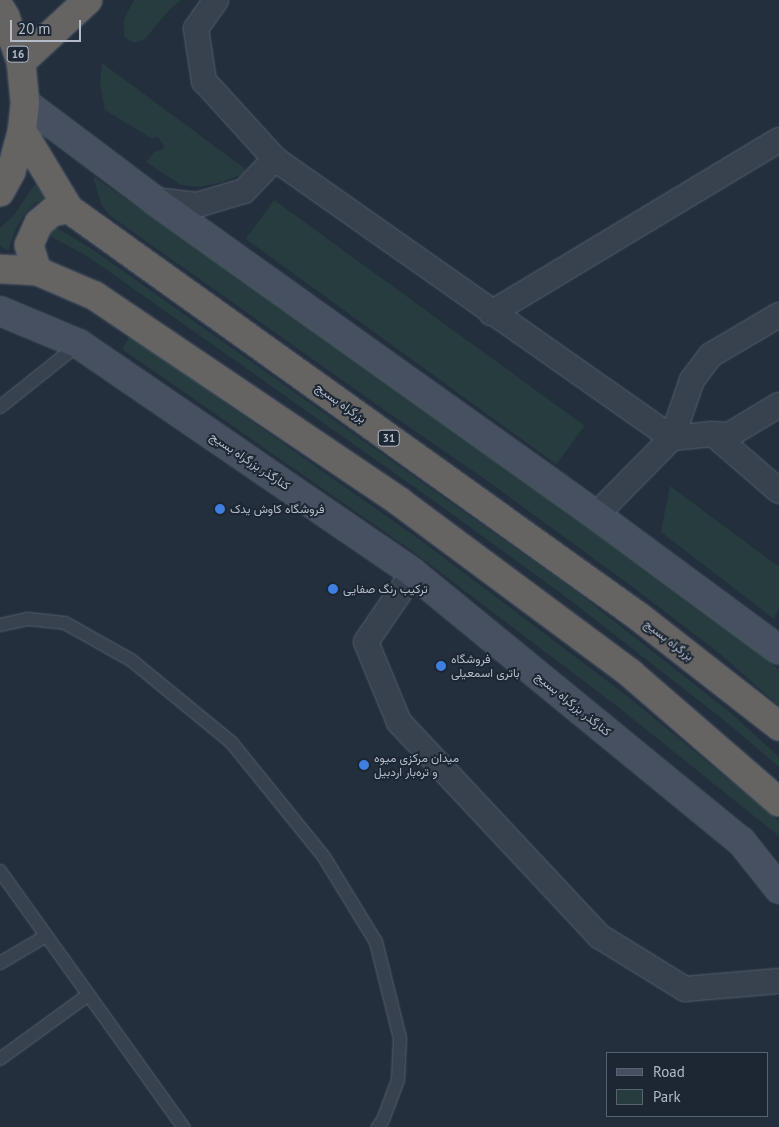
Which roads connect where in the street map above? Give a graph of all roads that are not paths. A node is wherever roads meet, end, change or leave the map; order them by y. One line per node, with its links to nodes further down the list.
1 (88, 0): 4 (highway, 16)
2 (216, 0): 8 (street)
3 (0, 8): 4 (highway, 16)
4 (20, 62): 5 (highway, 16)
5 (24, 103): 6 (highway, 16); 10 (main road)
6 (22, 131): 9 (highway, 16); 11 (highway, بزرگراه بسیج / 31)
7 (779, 140): 15 (street)
8 (275, 159): 10 (street); 15 (street)
9 (0, 192)
10 (154, 200): 23 (main road)
11 (69, 209): 13 (highway); 27 (highway, بزرگراه بسیج / 31)
12 (0, 269): 13 (highway)
13 (37, 271): 28 (highway)
14 (0, 311): 17 (main road, کنارگذر بزرگراه بسیج)
15 (491, 313): 21 (street)
16 (779, 315): 21 (street)
17 (78, 344): 19 (lane); 24 (main road, کنارگذر بزرگراه بسیج)
18 (779, 405): 20 (street)
19 (0, 407)
20 (713, 434): 21 (street); 22 (street)
21 (672, 438): 23 (street)
22 (779, 491)
23 (596, 514): 26 (main road)
24 (412, 572): 30 (main road, کنارگذر بزرگراه بسیج); 33 (street)
25 (0, 625): 37 (lane)
26 (779, 650)
27 (779, 726)
28 (779, 802)
29 (0, 871): 31 (lane)
30 (779, 889)
31 (46, 936): 32 (lane); 34 (lane)
32 (0, 963)
33 (779, 981)
34 (88, 994): 35 (lane); 36 (lane)
35 (0, 1059)
36 (183, 1127)
37 (378, 1127)

